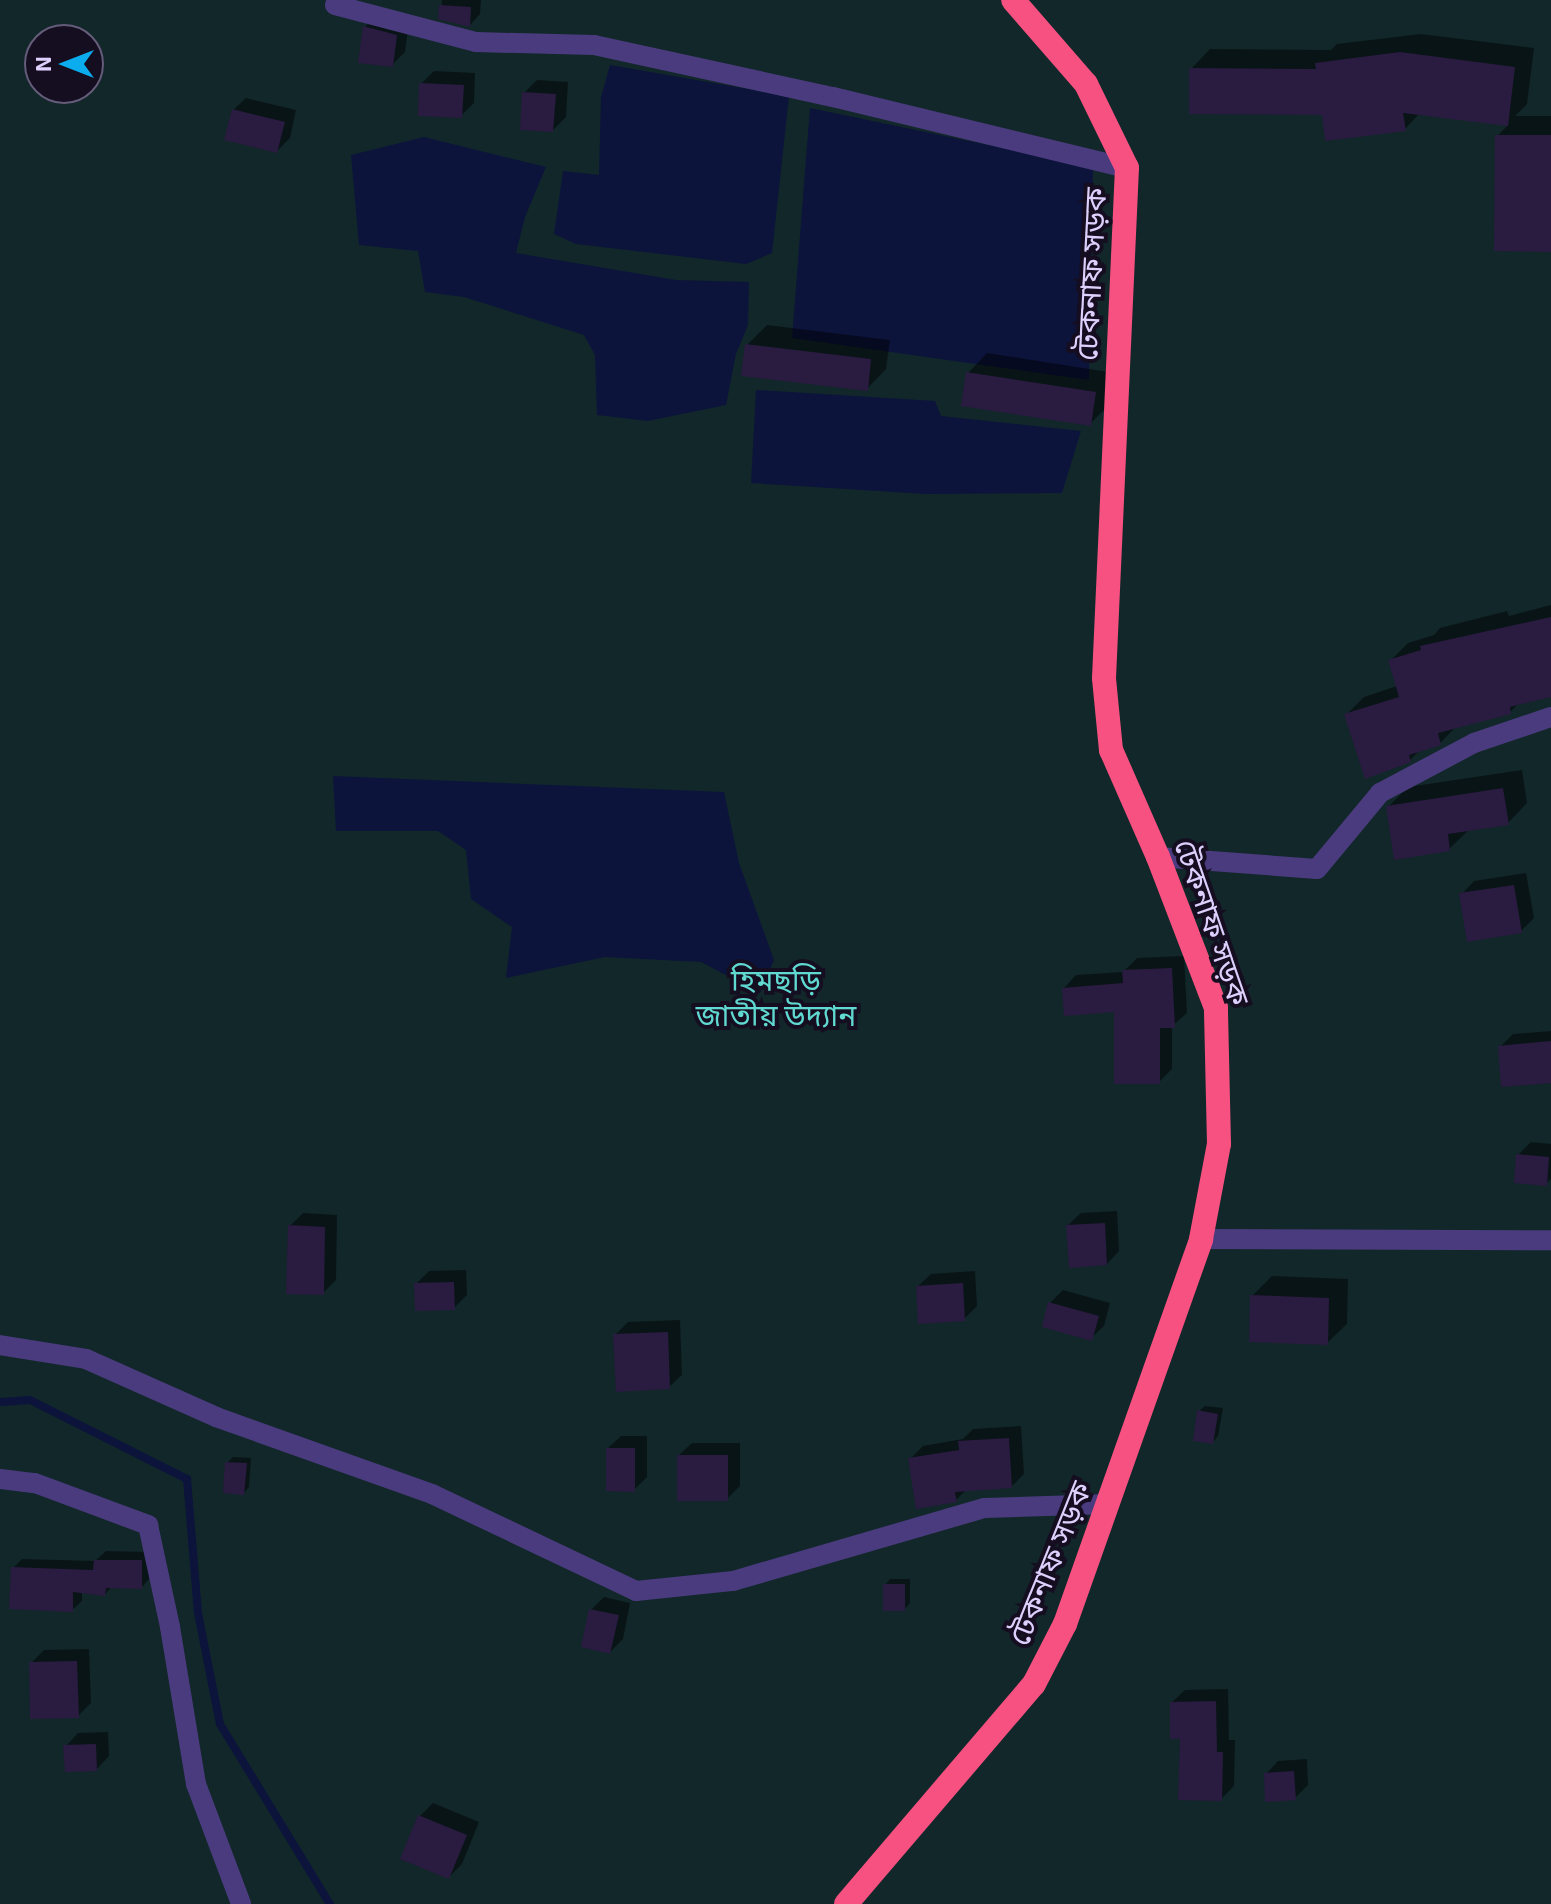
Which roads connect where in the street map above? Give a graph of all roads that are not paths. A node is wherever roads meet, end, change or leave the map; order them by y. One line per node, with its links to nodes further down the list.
1 (1013, 0): 3 (highway, টেকনাফ সড়ক)
2 (335, 5): 3 (street)
3 (1127, 168): 5 (highway, টেকনাফ সড়ক)
4 (1551, 717): 5 (street)
5 (1158, 857): 6 (highway, টেকনাফ সড়ক)
6 (1201, 1239): 7 (street); 10 (highway, টেকনাফ সড়ক)
7 (1551, 1240)
8 (0, 1345): 10 (street)
9 (0, 1479): 11 (street)
10 (1108, 1504): 12 (highway, টেকনাফ সড়ক)
11 (241, 1904)
12 (846, 1904)

